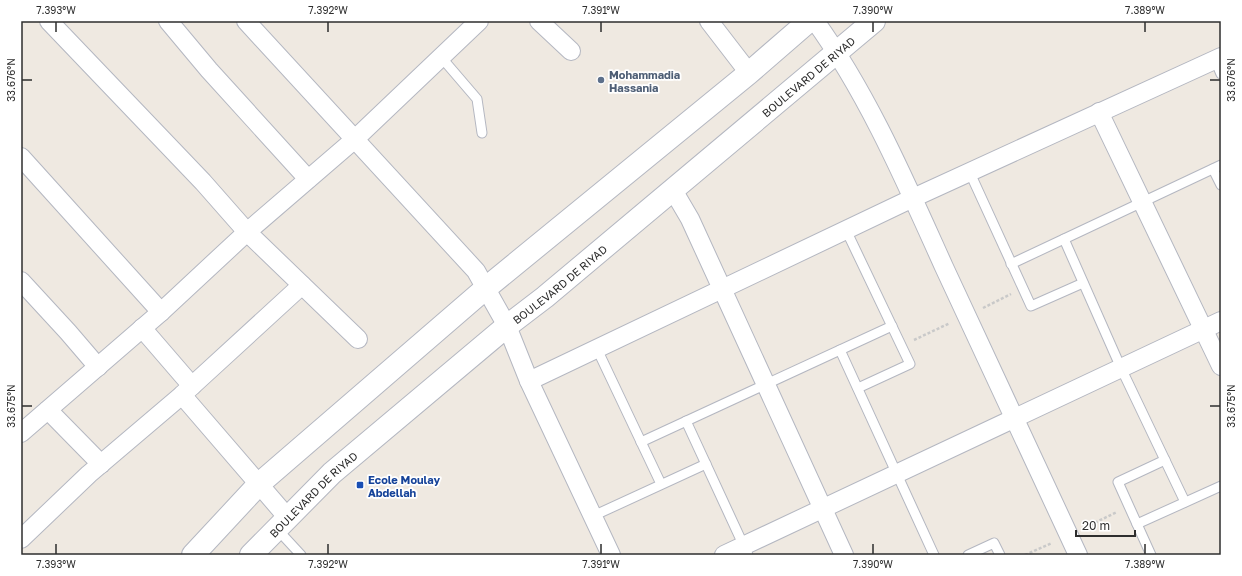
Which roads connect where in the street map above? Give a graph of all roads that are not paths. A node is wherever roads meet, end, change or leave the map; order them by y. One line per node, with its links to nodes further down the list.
1 (49, 21): 27 (street)
2 (168, 21): 21 (street)
3 (246, 21): 17 (street)
4 (479, 21): 12 (street)
5 (539, 21): 10 (street)
6 (709, 21): 14 (street)
7 (809, 21): 14 (main road)
8 (815, 21): 11 (street)
9 (874, 21): 11 (main road, BOULEVARD DE RIYAD)
10 (571, 51)
11 (837, 52): 23 (main road, BOULEVARD DE RIYAD); 24 (street)
12 (441, 57): 16 (lane); 17 (street)
13 (1219, 64): 15 (street)
14 (749, 73): 33 (main road)
15 (1099, 112): 20 (street); 25 (street)
16 (482, 133)
17 (355, 139): 21 (street); 33 (street)
18 (21, 157): 35 (street)
19 (1217, 167): 22 (lane); 25 (lane)
20 (970, 173): 24 (street); 29 (lane)
21 (308, 179): 27 (street)
22 (1221, 185)
23 (673, 190): 34 (street); 37 (main road, BOULEVARD DE RIYAD)
24 (913, 198): 26 (street); 52 (street)
25 (1143, 202): 28 (lane); 40 (street)
26 (846, 230): 34 (street); 38 (lane)
27 (247, 232): 32 (street); 35 (street)
28 (1064, 239): 29 (lane); 31 (lane)
29 (1012, 264): 31 (lane)
30 (21, 281): 45 (street)
31 (1083, 283): 46 (lane)
32 (302, 285): 41 (street); 50 (street)
33 (486, 288): 37 (street); 60 (main road)
34 (720, 289): 42 (street); 48 (street)
35 (161, 312): 39 (street)
36 (1221, 321): 40 (street)
37 (507, 326): 47 (street); 66 (main road, BOULEVARD DE RIYAD)
38 (892, 326): 43 (lane); 49 (lane)
39 (142, 328): 45 (street); 50 (street)
40 (1203, 330): 44 (street); 46 (street)
41 (358, 338)
42 (596, 349): 47 (street); 55 (lane)
43 (840, 350): 48 (lane); 49 (lane)
44 (1221, 366)
45 (98, 367): 51 (street)
46 (1121, 368): 52 (street); 56 (lane)
47 (529, 381): 65 (street)
48 (764, 384): 53 (lane); 64 (street)
49 (858, 388): 59 (lane)
50 (187, 391): 57 (street); 60 (street)
51 (48, 410): 54 (street); 57 (street)
52 (1014, 419): 59 (street); 79 (street)
53 (686, 421): 55 (lane); 58 (lane)
54 (21, 433)
55 (641, 442): 61 (lane)
56 (1165, 460): 63 (lane); 67 (lane)
57 (101, 464): 68 (street)
58 (706, 464): 61 (lane); 69 (lane)
59 (898, 474): 64 (street); 76 (lane)
60 (259, 484): 66 (street); 70 (main road)
61 (661, 484): 65 (lane)
62 (1221, 486): 63 (lane)
63 (1185, 502): 67 (lane)
64 (822, 510): 69 (street); 75 (street)
65 (593, 516): 73 (street)
66 (283, 523): 71 (main road, BOULEVARD DE RIYAD); 72 (lane)
67 (1137, 524): 80 (lane)
68 (21, 539)
69 (746, 550): 74 (street)
70 (193, 555)
71 (252, 555)
72 (301, 555)
73 (611, 555)
74 (724, 555)
75 (844, 555)
76 (934, 555)
77 (968, 555): 78 (lane)
78 (1000, 555)
79 (1078, 555)
80 (1151, 555)

